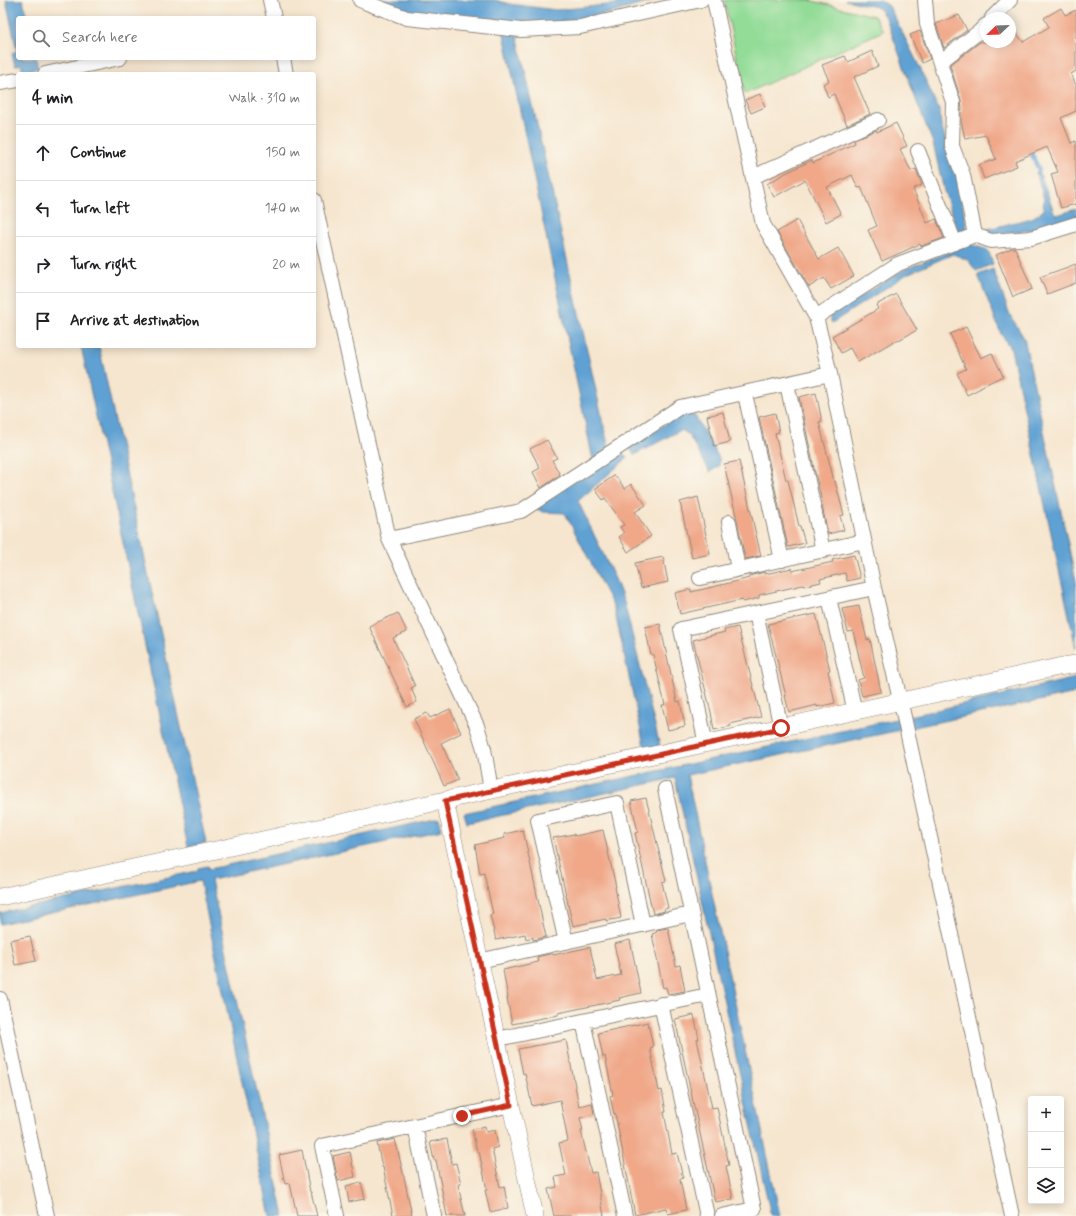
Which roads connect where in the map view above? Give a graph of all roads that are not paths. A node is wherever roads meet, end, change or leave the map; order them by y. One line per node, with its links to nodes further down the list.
1 (270, 0): 8 (street)
2 (360, 0): 3 (street)
3 (701, 0)
4 (714, 0): 19 (street)
5 (925, 0): 12 (street)
6 (1010, 0): 7 (street)
7 (998, 12)
8 (274, 16)
9 (980, 31): 12 (street)
10 (110, 60): 13 (street)
11 (283, 60): 14 (street)
12 (940, 62): 22 (street)
13 (54, 72)
14 (286, 72)
15 (16, 80): 16 (street)
16 (0, 84)
17 (878, 120): 19 (street)
18 (918, 152): 23 (street)
19 (753, 177): 24 (street)
20 (316, 209): 29 (street)
21 (1076, 224): 22 (street)
22 (975, 235): 23 (street)
23 (954, 243): 24 (street)
24 (816, 317): 25 (street)
25 (830, 374): 26 (street); 30 (street)
26 (788, 384): 27 (street); 31 (street)
27 (745, 394): 29 (street); 32 (street)
28 (728, 522): 33 (street)
29 (389, 539): 44 (street)
30 (864, 541): 31 (street); 35 (street)
31 (823, 550): 32 (street)
32 (782, 560): 33 (street)
33 (738, 569): 34 (street)
34 (700, 578)
35 (874, 588): 36 (street); 40 (street)
36 (829, 598): 37 (street); 39 (street)
37 (756, 613): 41 (street); 42 (street)
38 (1076, 664): 40 (street)
39 (855, 712): 40 (street); 41 (street)
40 (904, 716): 65 (street)
41 (781, 728): 42 (street)
42 (706, 744): 44 (street)
43 (665, 789): 47 (street)
44 (491, 790): 45 (street)
45 (445, 801): 46 (street); 50 (street)
46 (0, 897)
47 (691, 914): 48 (street); 51 (street)
48 (644, 925): 49 (street); 49 (street)
49 (566, 942): 50 (street)
50 (479, 961): 55 (street)
51 (708, 995): 53 (street); 64 (street)
52 (0, 999): 58 (street)
53 (661, 1004): 54 (street); 63 (street)
54 (583, 1021): 55 (street); 62 (street)
55 (497, 1039): 56 (street)
56 (511, 1105): 57 (street); 61 (street)
57 (415, 1126): 59 (street); 60 (street)
58 (47, 1216)
59 (337, 1216)
60 (434, 1216)
61 (535, 1216)
62 (625, 1216)
63 (707, 1216)
64 (722, 1216)
65 (1012, 1216)

